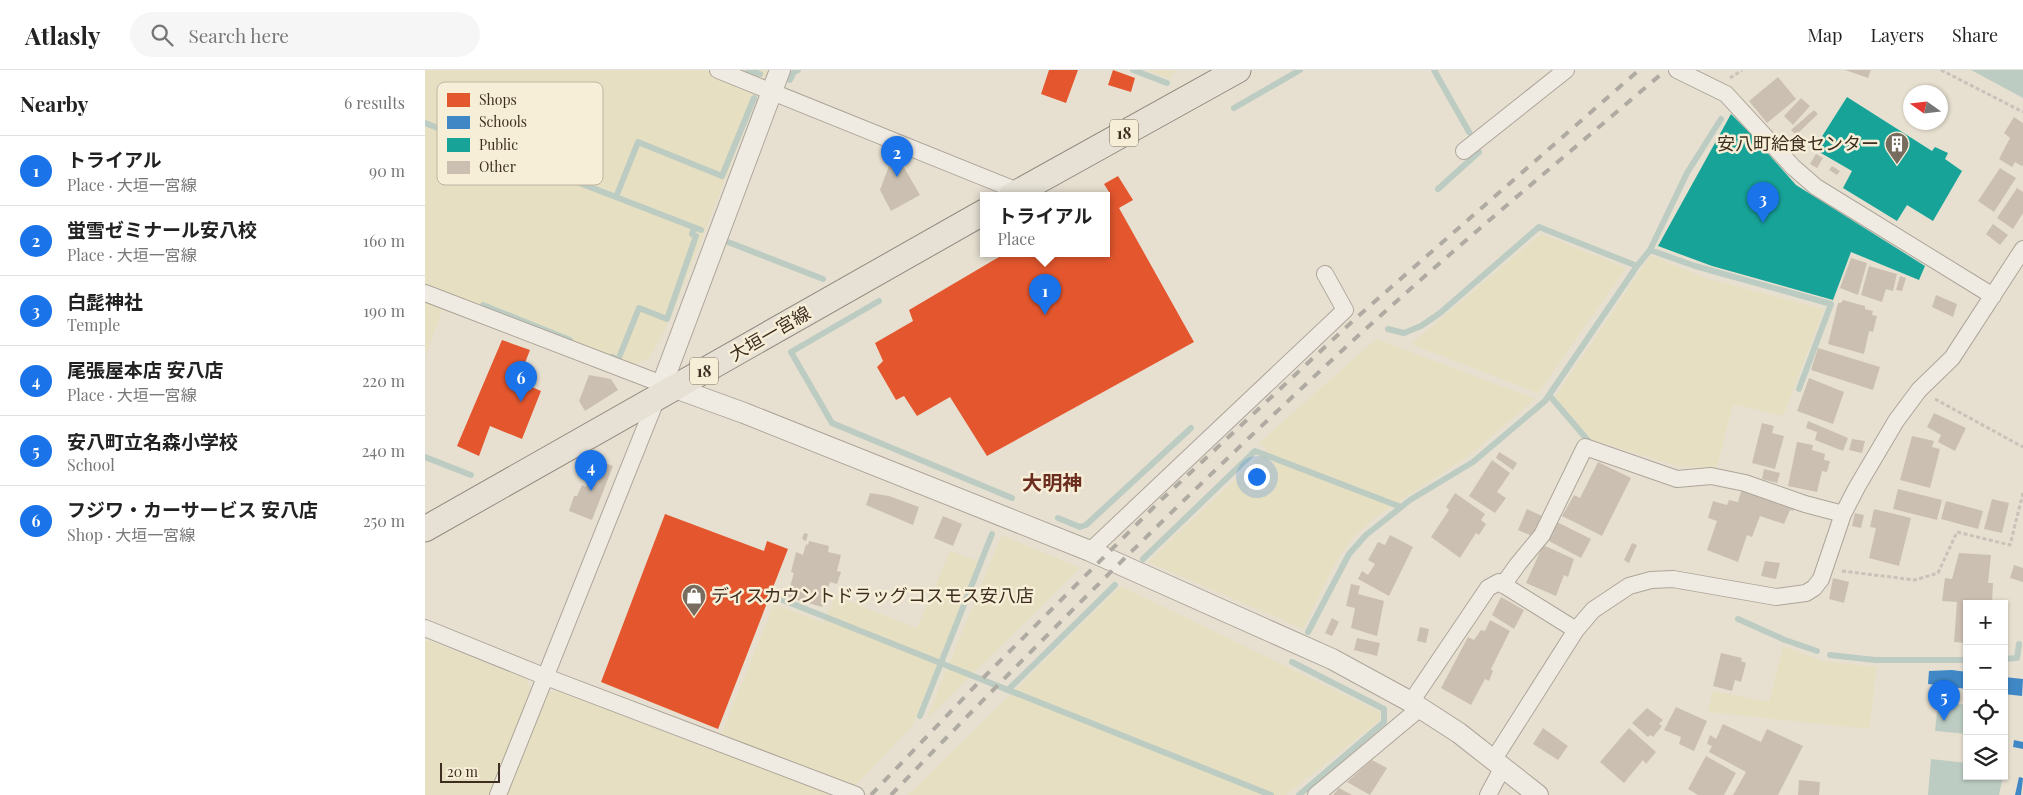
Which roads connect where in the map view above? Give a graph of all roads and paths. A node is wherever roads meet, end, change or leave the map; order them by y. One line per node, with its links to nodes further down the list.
1 (719, 70): 7 (street)
2 (780, 70): 7 (street)
3 (1238, 70): 11 (main road, 18)
4 (1565, 70): 9 (street)
5 (1677, 70): 16 (street)
6 (1941, 70): 8 (path)
7 (772, 91): 10 (street); 17 (street)
8 (2023, 112)
9 (1464, 151)
10 (1010, 192)
11 (1019, 192)
12 (980, 214): 17 (main road, 大垣一宮線 / 18)
13 (2023, 250): 16 (street)
14 (1325, 274): 23 (street)
15 (425, 292): 17 (street)
16 (1993, 296): 18 (street)
17 (665, 390): 22 (main road, 大垣一宮線 / 18); 23 (street); 28 (street)
18 (1919, 391): 19 (path); 21 (street)
19 (2023, 447)
20 (2023, 493): 24 (path)
21 (1843, 514): 24 (street); 25 (street)
22 (425, 529)
23 (1091, 551): 29 (street)
24 (1825, 569): 27 (street)
25 (1503, 585): 27 (street); 29 (street)
26 (425, 628): 28 (street)
27 (1576, 630): 30 (street)
28 (546, 677): 31 (street); 32 (street)
29 (1415, 705): 30 (street); 33 (street)
30 (1499, 763): 34 (street); 35 (street)
31 (498, 795)
32 (856, 795)
33 (1316, 795)
34 (1488, 795)
35 (1538, 795)

